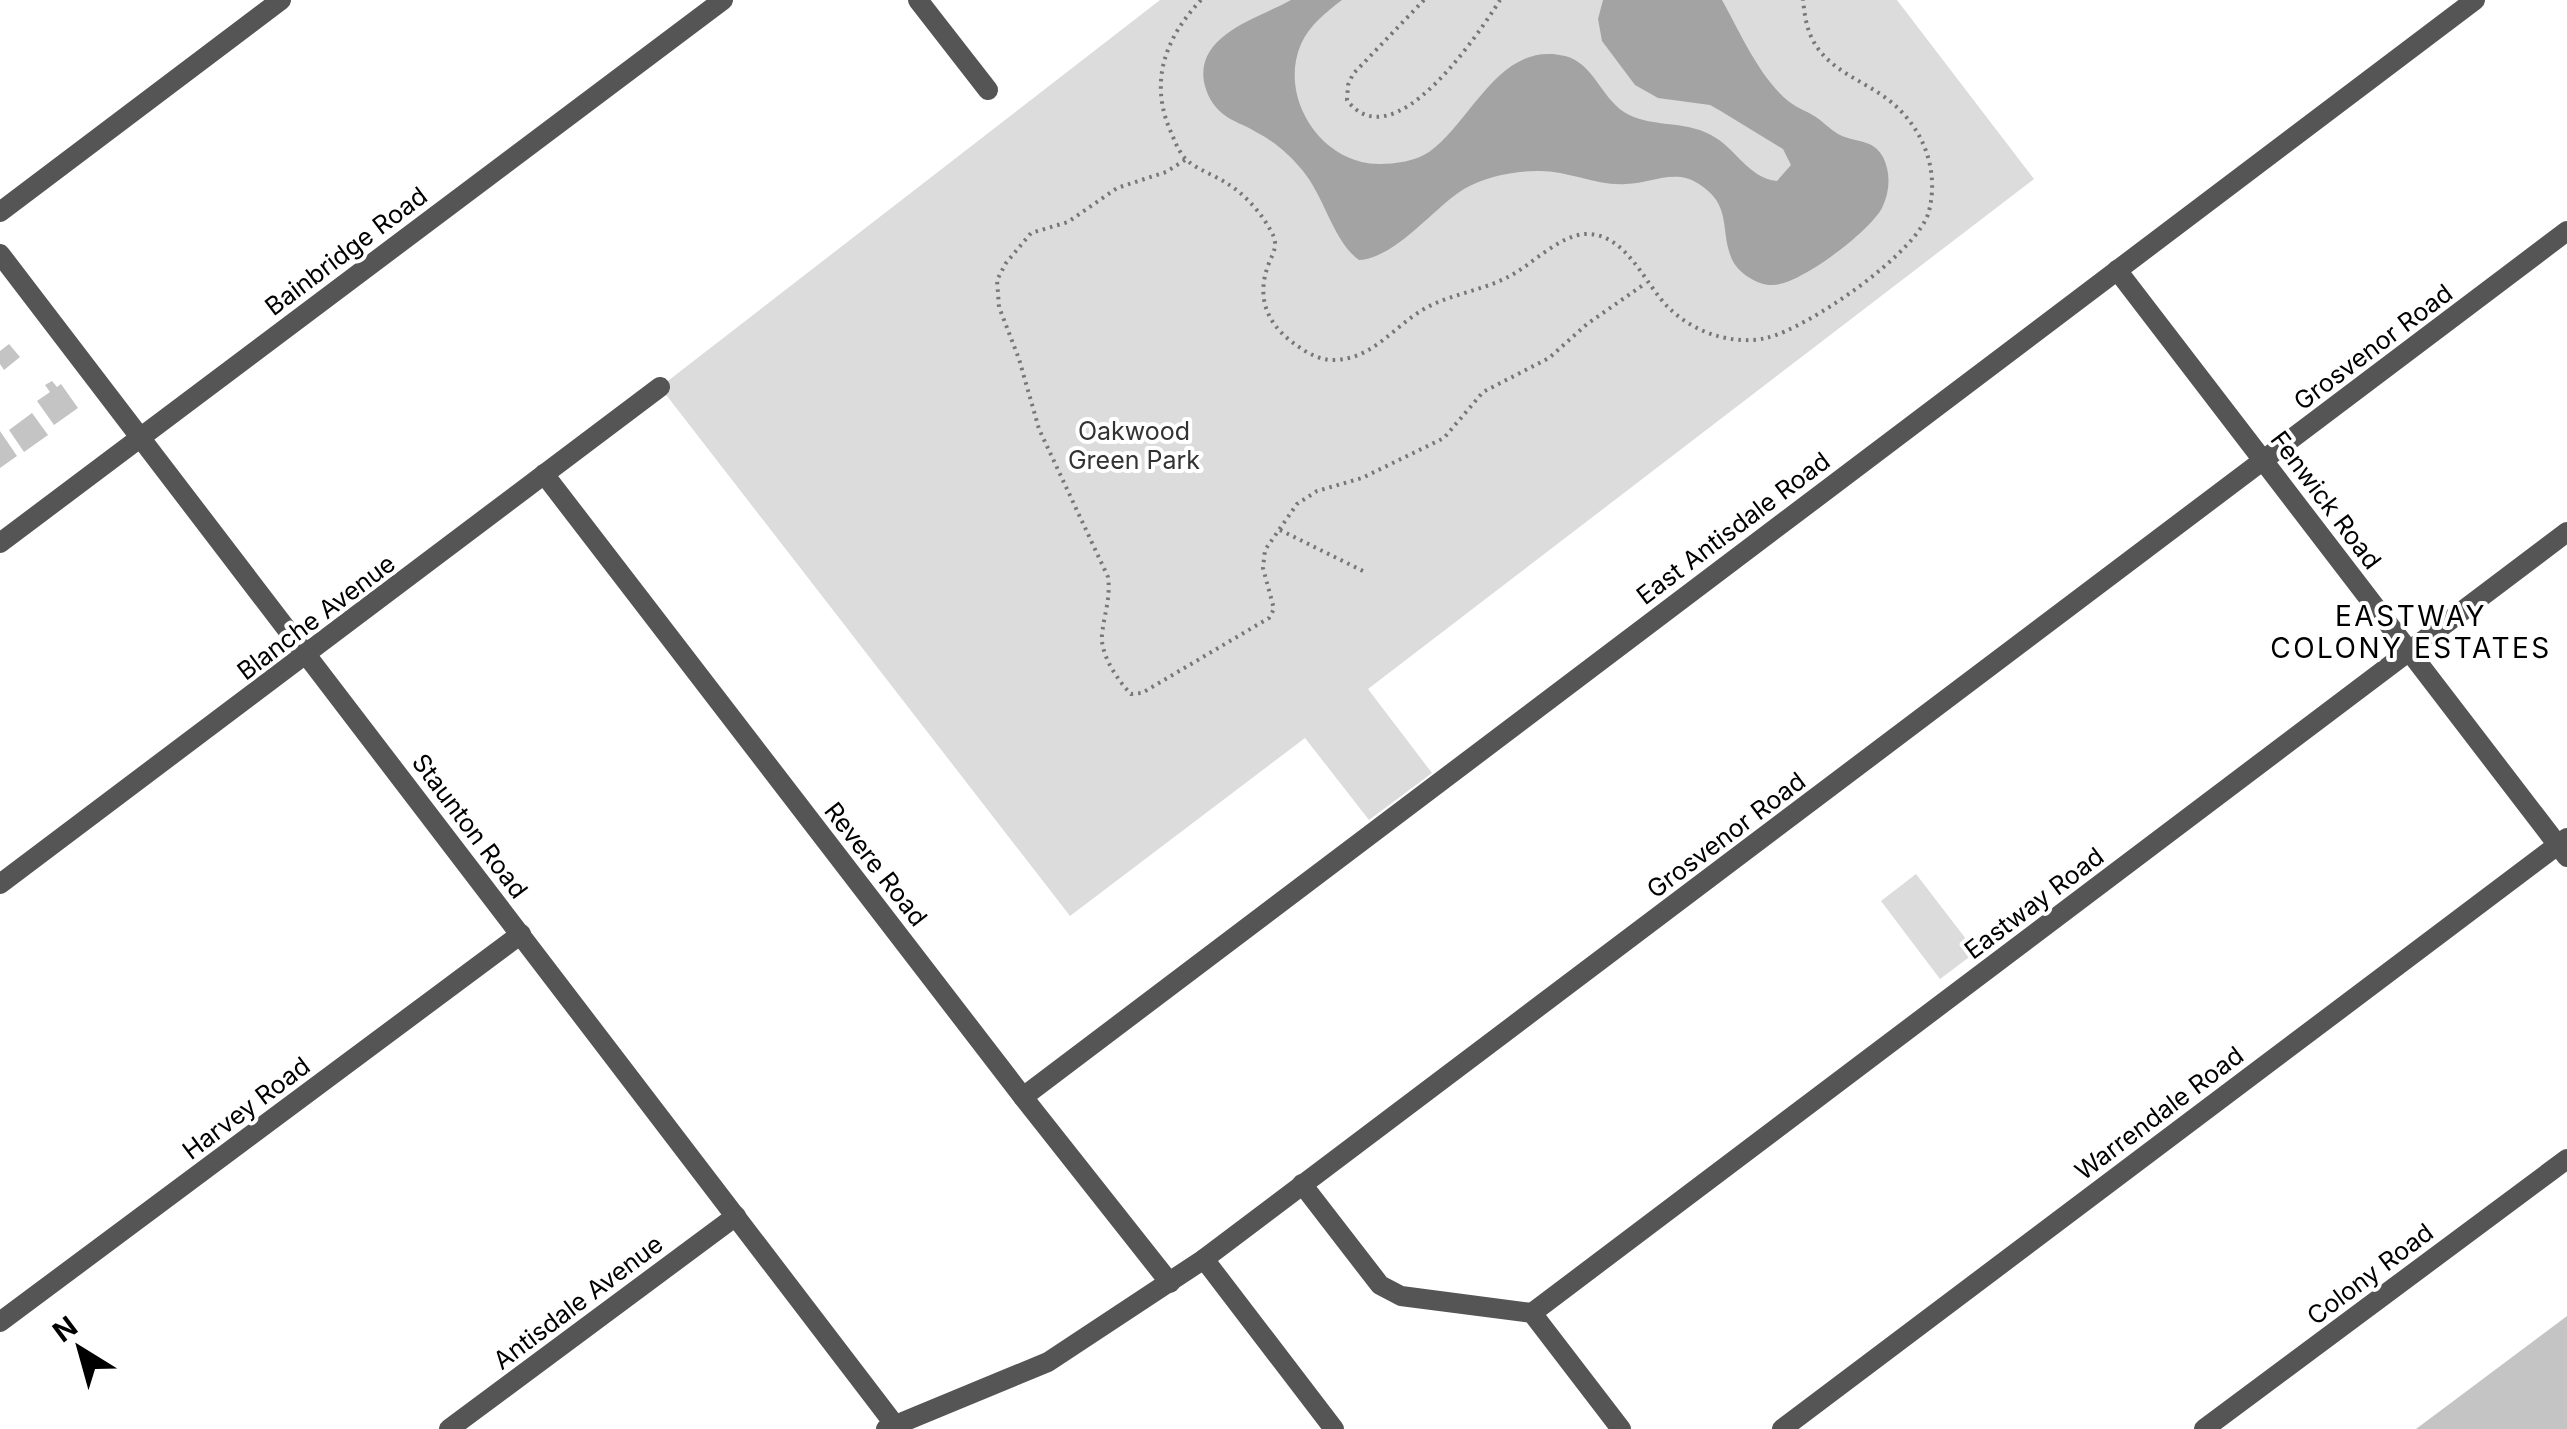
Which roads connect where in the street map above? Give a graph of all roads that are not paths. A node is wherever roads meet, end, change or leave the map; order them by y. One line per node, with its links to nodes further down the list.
1 (281, 0): 6 (street)
2 (722, 0): 11 (street, Bainbridge Road)
3 (918, 0): 5 (street)
4 (2475, 0): 9 (street, East Antisdale Road)
5 (988, 90)
6 (0, 212)
7 (2567, 231): 12 (street, Grosvenor Road)
8 (0, 254): 11 (street, Staunton Road)
9 (2116, 270): 12 (street, Fenwick Road); 21 (street, East Antisdale Road)
10 (660, 386): 13 (street, Blanche Avenue)
11 (140, 438): 15 (street, Bainbridge Road); 17 (street, Staunton Road)
12 (2266, 460): 16 (street, Fenwick Road); 23 (street, Grosvenor Road)
13 (544, 474): 17 (street, Blanche Avenue); 21 (street, Revere Road)
14 (2567, 532): 16 (street, Eastway Road)
15 (0, 543)
16 (2409, 651): 18 (street, Fenwick Road); 27 (street, Eastway Road)
17 (308, 654): 19 (street, Blanche Avenue); 20 (street, Staunton Road)
18 (2564, 847): 33 (street, Warrendale Road)
19 (0, 884)
20 (521, 934): 24 (street, Staunton Road); 28 (street, Harvey Road)
21 (1023, 1097): 26 (street, Revere Road)
22 (2567, 1158): 34 (street, Colony Road)
23 (1302, 1184): 25 (street, Grosvenor Road); 27 (street)
24 (736, 1216): 29 (street, Staunton Road); 30 (street, Antisdale Avenue)
25 (1204, 1259): 26 (street, Grosvenor Road); 31 (street)
26 (1170, 1283): 29 (street, Grosvenor Road)
27 (1532, 1313): 32 (street)
28 (0, 1322)
29 (893, 1428)
30 (449, 1429)
31 (1334, 1429)
32 (1621, 1429)
33 (1782, 1429)
34 (2204, 1429)

